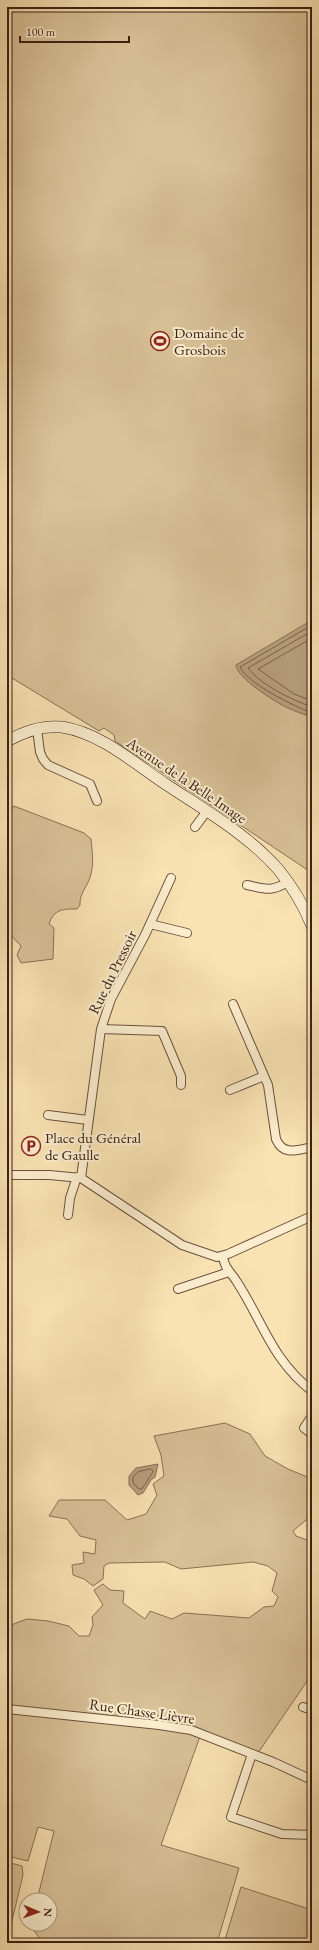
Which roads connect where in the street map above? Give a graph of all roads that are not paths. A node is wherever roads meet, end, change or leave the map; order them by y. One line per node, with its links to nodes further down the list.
1 (37, 729): 2 (street, Avenue de la Belle Image); 3 (street); 4 (street, Avenue de la Belle Image)
2 (7, 741)
3 (97, 801)
4 (206, 811): 5 (street); 7 (street, Avenue de la Belle Image)
5 (195, 827)
6 (171, 878): 9 (street, Rue du Pressoir)
7 (288, 882): 8 (street); 10 (street, Avenue de la Belle Image)
8 (247, 885)
9 (150, 924): 11 (street); 13 (street, Rue du Pressoir)
10 (312, 926)
11 (187, 933)
12 (233, 1004): 14 (street)
13 (101, 1029): 15 (street); 18 (street, Rue du Pressoir)
14 (264, 1076): 16 (street); 19 (street)
15 (182, 1085)
16 (230, 1090)
17 (48, 1114): 18 (street)
18 (88, 1120): 21 (street, Rue du Pressoir)
19 (312, 1147)
20 (7, 1175): 21 (street)
21 (79, 1177): 22 (street, Rue du Pressoir); 24 (street)
22 (68, 1215)
23 (312, 1216): 24 (street)
24 (223, 1256): 25 (street)
25 (229, 1272): 26 (street); 27 (street)
26 (178, 1289)
27 (312, 1392)
28 (312, 1416): 29 (street)
29 (312, 1434)
30 (303, 1707): 32 (street)
31 (7, 1709): 33 (street, Rue Chasse Lièvre)
32 (312, 1710)
33 (252, 1754): 34 (street, Rue Chasse Lièvre); 35 (street)
34 (312, 1780)
35 (312, 1836)

